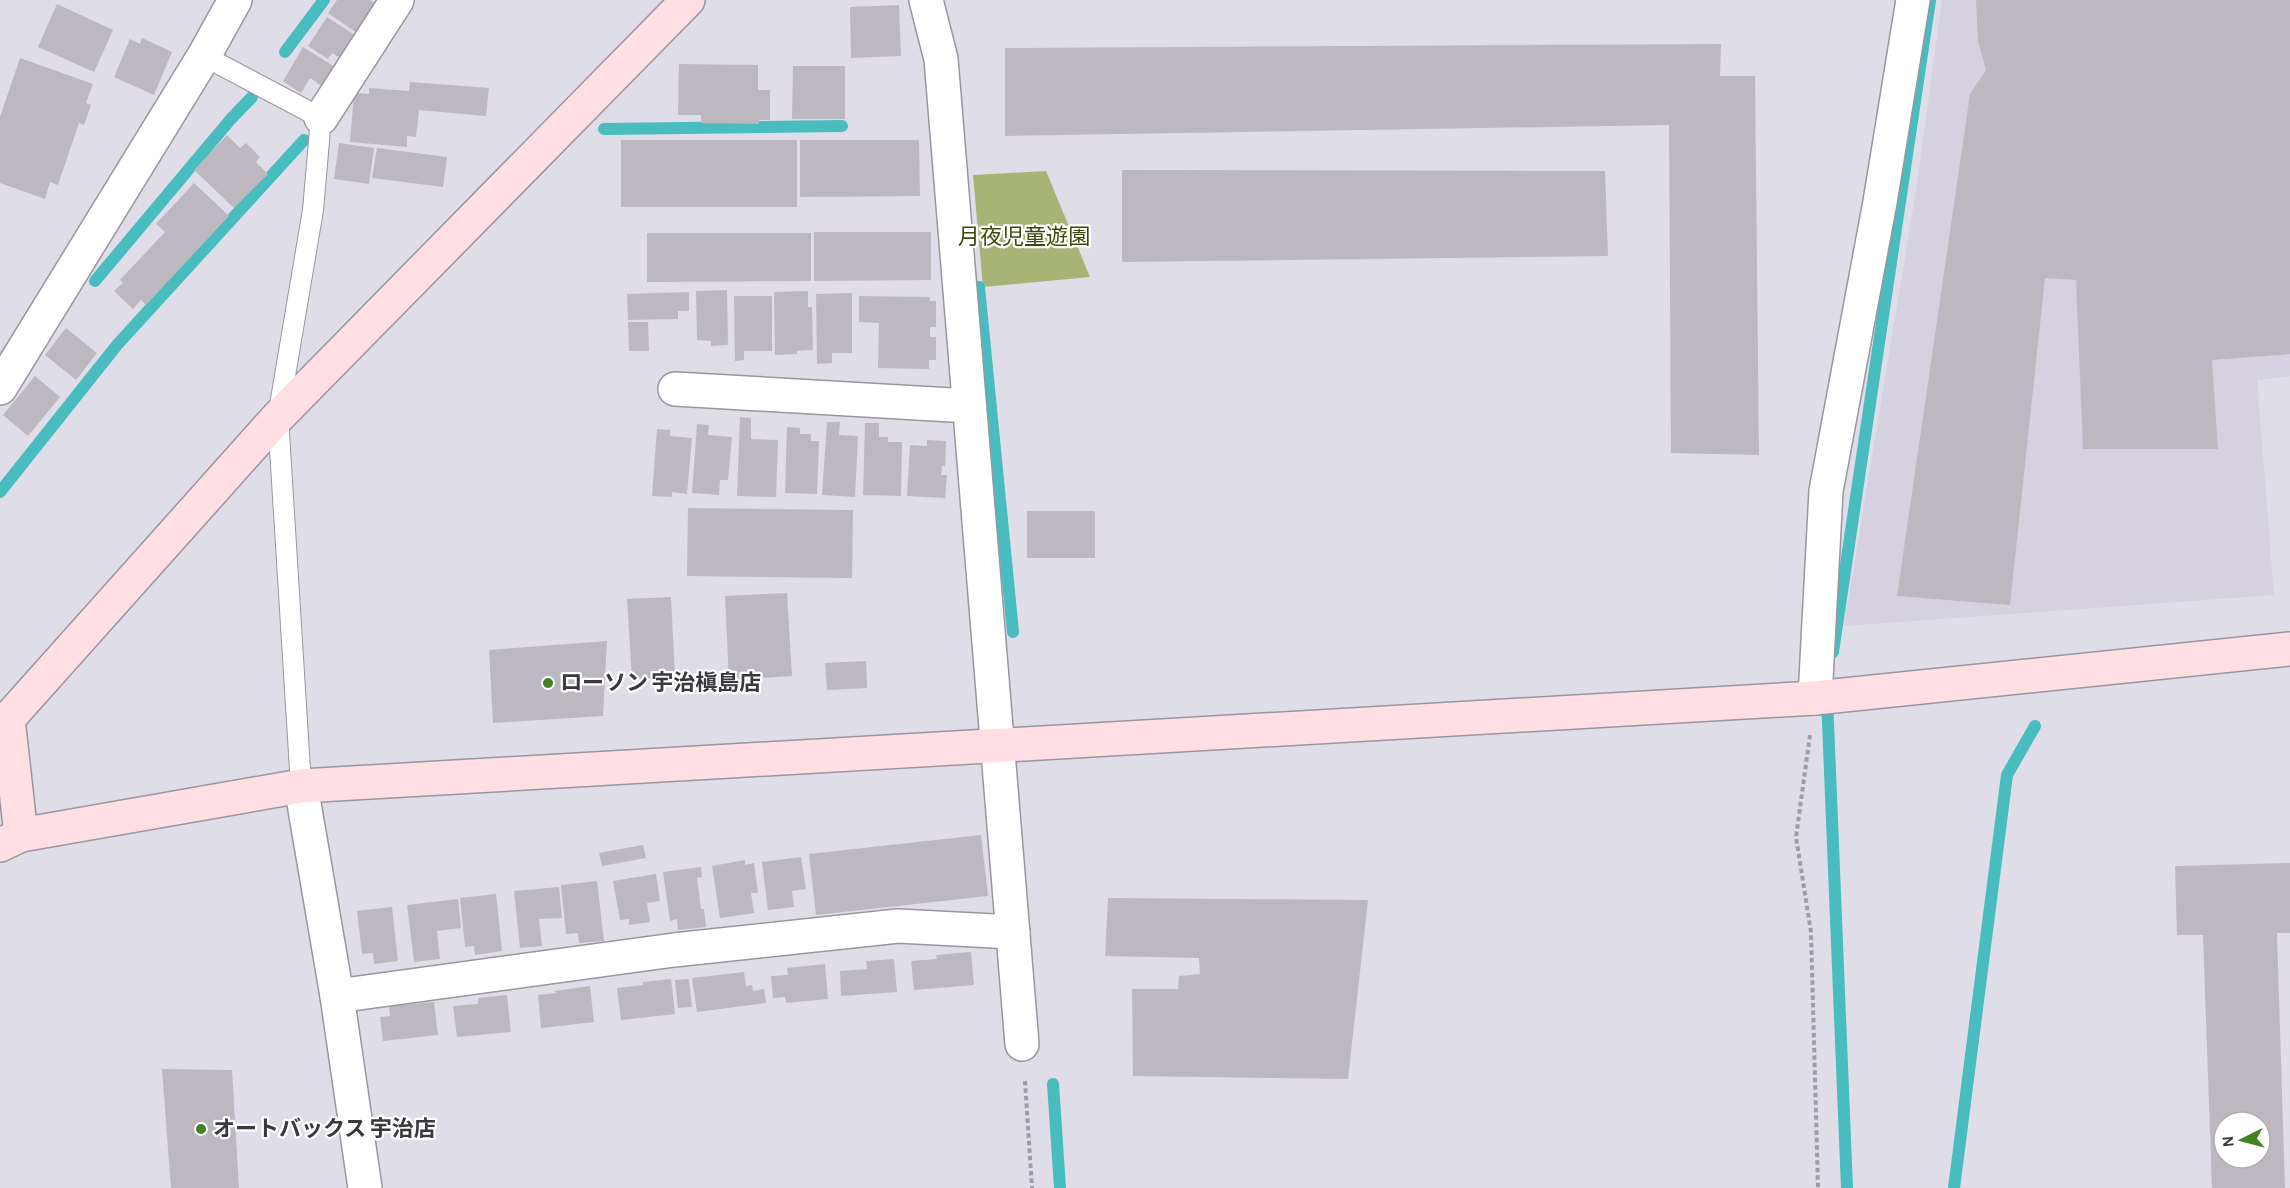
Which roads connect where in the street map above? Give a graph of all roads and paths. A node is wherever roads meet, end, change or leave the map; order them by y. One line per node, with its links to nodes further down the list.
1 (234, 0): 6 (street)
2 (397, 0): 7 (street)
3 (688, 0): 11 (street)
4 (926, 0): 10 (street)
5 (1913, 0): 13 (street)
6 (204, 56): 7 (lane); 8 (street)
7 (321, 118): 11 (lane)
8 (0, 388)
9 (675, 389): 10 (street)
10 (969, 406): 14 (street)
11 (278, 417): 15 (lane); 16 (street)
12 (2290, 649): 13 (street)
13 (1815, 698): 14 (street); 22 (path)
14 (999, 746): 15 (street); 17 (street)
15 (301, 786): 16 (street); 18 (street)
16 (11, 840)
17 (1013, 932): 18 (street); 19 (street)
18 (337, 996): 20 (street)
19 (1022, 1044): 21 (path)
20 (366, 1188)
21 (1032, 1188)
22 (1818, 1188)

